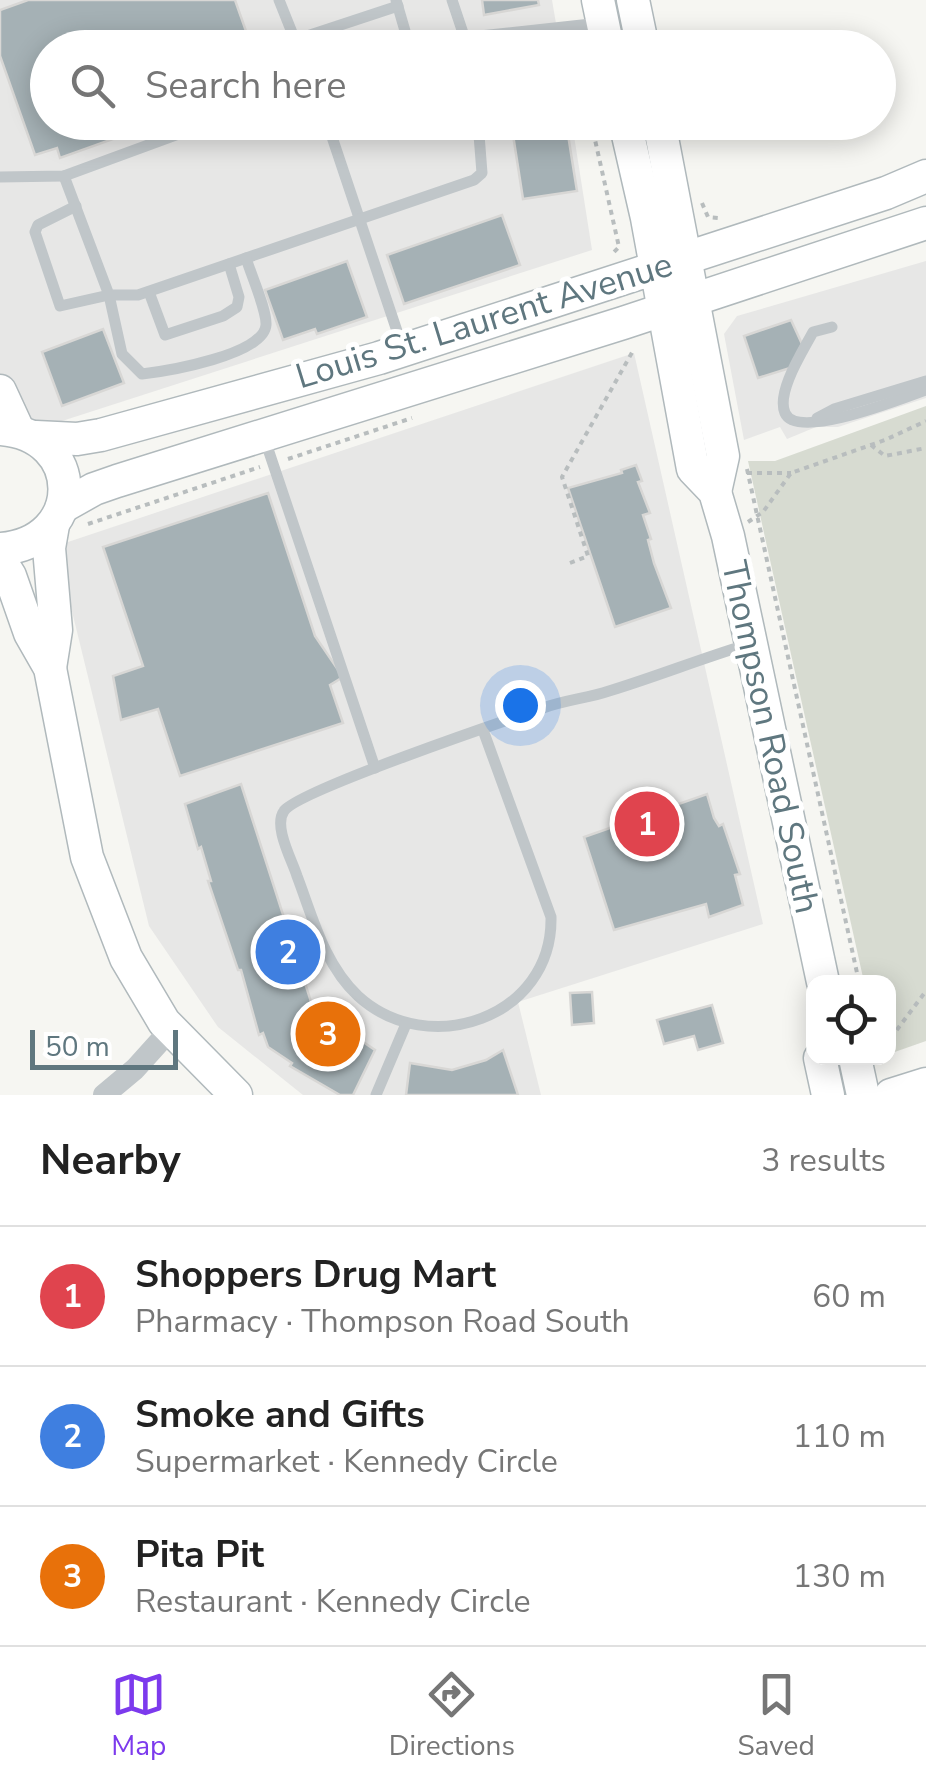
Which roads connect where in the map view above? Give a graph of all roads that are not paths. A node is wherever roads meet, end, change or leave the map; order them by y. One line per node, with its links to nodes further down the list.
1 (279, 0): 6 (lane)
2 (452, 0): 9 (lane)
3 (633, 0): 11 (main road)
4 (397, 3): 7 (lane); 8 (lane)
5 (603, 24): 10 (lane)
6 (291, 30)
7 (331, 30)
8 (407, 30)
9 (462, 30)
10 (560, 30)
11 (639, 30)
12 (162, 140): 17 (lane)
13 (333, 140): 21 (lane)
14 (479, 140): 21 (lane)
15 (629, 140): 26 (main road, Thompson Road South)
16 (663, 140): 23 (main road, Thompson Road South)
17 (64, 176): 19 (lane); 20 (lane)
18 (926, 176): 23 (main road, Louis St. Laurent Avenue)
19 (0, 177)
20 (76, 206): 28 (lane); 28 (lane)
21 (358, 221): 24 (lane); 31 (lane)
22 (926, 223): 29 (main road, Louis St. Laurent Avenue)
23 (686, 257): 26 (main road, Louis St. Laurent Avenue); 29 (main road, Thompson Road South)
24 (246, 258): 25 (lane); 28 (lane)
25 (229, 264): 27 (lane); 27 (lane)
26 (655, 267): 29 (main road, Thompson Road South); 31 (main road, Louis St. Laurent Avenue)
27 (149, 292): 28 (lane)
28 (108, 296)
29 (679, 304): 37 (main road, Louis St. Laurent Avenue); 41 (main road, Thompson Road South)
30 (832, 327): 35 (lane)
31 (404, 350): 36 (main road, Louis St. Laurent Avenue)
32 (926, 381): 35 (lane)
33 (926, 390): 35 (lane)
34 (0, 392): 36 (main road)
35 (808, 422)
36 (18, 432): 38 (main road)
37 (268, 450): 38 (main road, Louis St. Laurent Avenue); 44 (lane)
38 (68, 519): 39 (main road, Louis St. Laurent Avenue); 42 (main road)
39 (0, 549)
40 (0, 560): 42 (main road)
41 (750, 644): 43 (lane); 45 (main road, Thompson Road South)
42 (50, 668): 47 (main road)
43 (484, 730): 44 (lane); 46 (lane)
44 (375, 768): 46 (lane)
45 (821, 975)
46 (406, 1024): 53 (lane)
47 (172, 1029): 51 (street); 52 (main road)
48 (822, 1065): 54 (main road)
49 (857, 1065): 55 (main road)
50 (926, 1084): 56 (main road)
51 (104, 1095)
52 (236, 1095)
53 (376, 1095)
54 (828, 1095)
55 (863, 1095)
56 (891, 1095)

